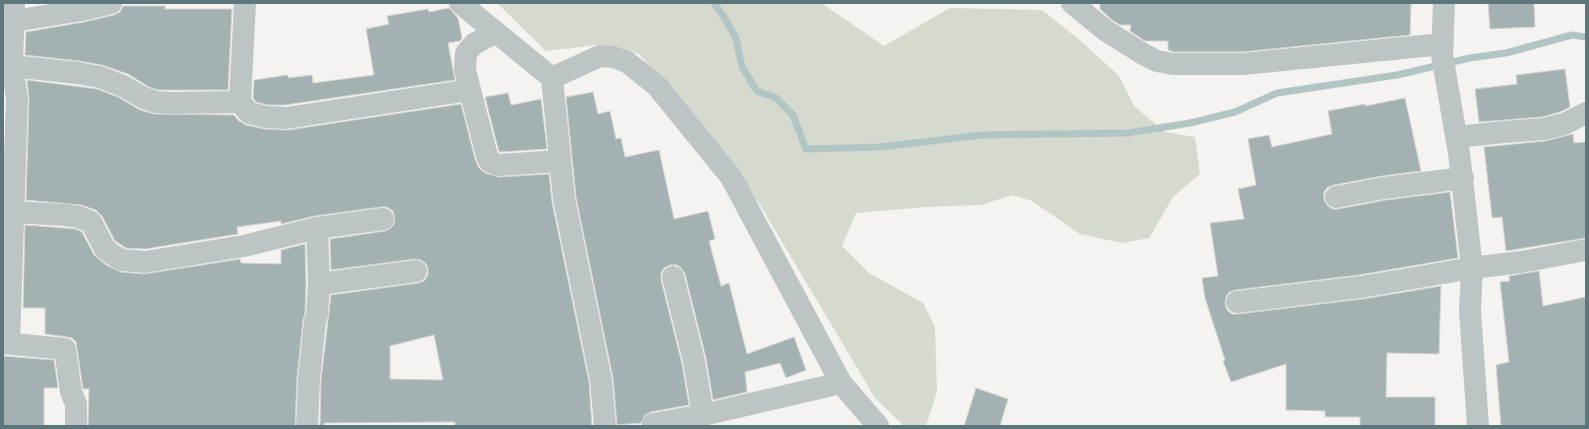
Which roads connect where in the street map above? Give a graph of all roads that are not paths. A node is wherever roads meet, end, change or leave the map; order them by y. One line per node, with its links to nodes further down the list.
1 (111, 3): 6 (street)
2 (245, 3): 12 (street)
3 (460, 3): 7 (street)
4 (1072, 3): 8 (street)
5 (1444, 3): 8 (street)
6 (14, 12): 9 (street)
7 (496, 32): 10 (street); 11 (street)
8 (1442, 49): 14 (street)
9 (12, 66): 12 (street); 18 (street)
10 (552, 78): 15 (street); 28 (street)
11 (470, 90): 12 (street); 15 (street)
12 (240, 102)
13 (1586, 113): 14 (street)
14 (1457, 138): 16 (street)
15 (560, 161): 33 (street)
16 (1462, 178): 17 (street); 22 (street)
17 (1336, 197)
18 (14, 212): 20 (street); 27 (street)
19 (383, 219): 20 (street)
20 (317, 228): 25 (street)
21 (1586, 250): 22 (street)
22 (1472, 268): 26 (street); 35 (street)
23 (416, 271): 25 (street)
24 (673, 277): 29 (street)
25 (319, 284): 32 (street)
26 (1237, 302)
27 (6, 343): 31 (street)
28 (841, 383): 29 (street); 34 (street)
29 (703, 415): 30 (street)
30 (653, 424)
31 (76, 426)
32 (307, 426)
33 (605, 426)
34 (878, 426)
35 (1478, 426)

